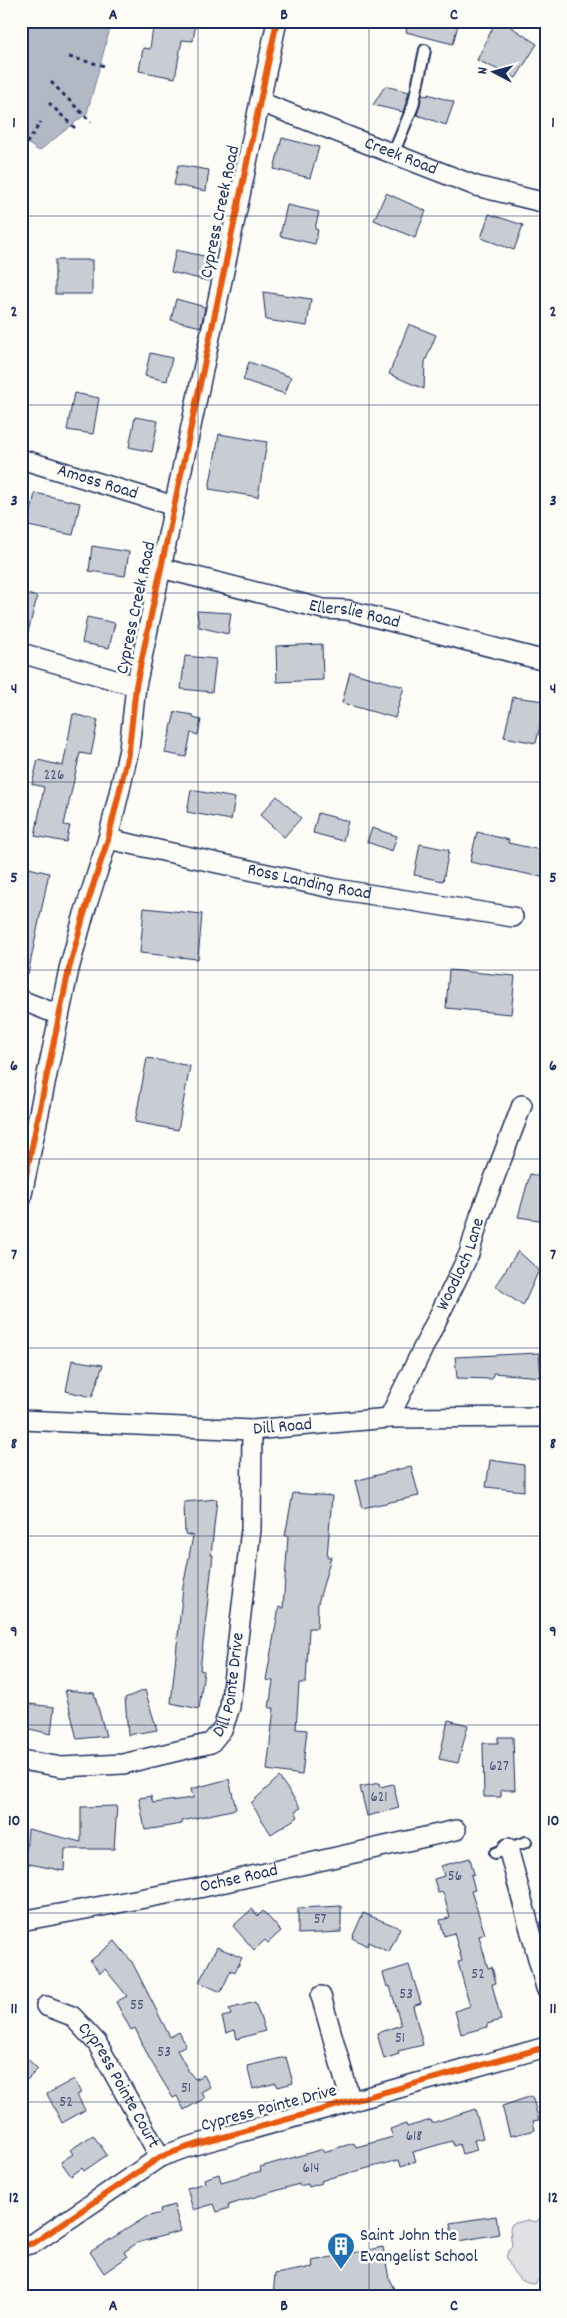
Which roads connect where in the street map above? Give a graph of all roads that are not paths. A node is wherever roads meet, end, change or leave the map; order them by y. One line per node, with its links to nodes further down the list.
1 (277, 21): 3 (street, Cypress Creek Road)
2 (425, 50): 4 (lane)
3 (260, 102): 4 (street, Creek Road); 7 (street, Cypress Creek Road)
4 (393, 154): 5 (street, Creek Road)
5 (546, 203)
6 (21, 459): 7 (street, Amoss Road)
7 (174, 506): 8 (street, Cypress Creek Road)
8 (161, 568): 10 (street, Ellerslie Road); 11 (street, Cypress Creek Road)
9 (21, 653): 11 (street)
10 (546, 661)
11 (136, 686): 12 (street, Cypress Creek Road)
12 (108, 839): 13 (street, Ross Landing Road); 15 (street, Cypress Creek Road)
13 (513, 917)
14 (21, 1000): 15 (street)
15 (59, 1015): 17 (street, Cypress Creek Road)
16 (522, 1105): 20 (street, Woodloch Lane)
17 (27, 1139): 18 (street, Cypress Creek Road)
18 (21, 1199)
19 (546, 1417): 20 (street, Dill Road)
20 (389, 1418): 22 (street, Dill Road)
21 (21, 1420): 22 (street, Dill Road)
22 (252, 1430): 23 (street, Dill Pointe Drive)
23 (21, 1760)
24 (456, 1830): 27 (street, Ochse Road)
25 (526, 1842): 26 (lane)
26 (501, 1851): 28 (street)
27 (21, 1921)
28 (546, 1988)
29 (321, 1996): 32 (street)
30 (46, 2006): 33 (street, Cypress Pointe Court)
31 (546, 2047): 32 (street, Cypress Pointe Drive)
32 (351, 2102): 33 (street, Cypress Pointe Drive)
33 (160, 2157): 34 (street, Cypress Pointe Drive)
34 (21, 2246)

